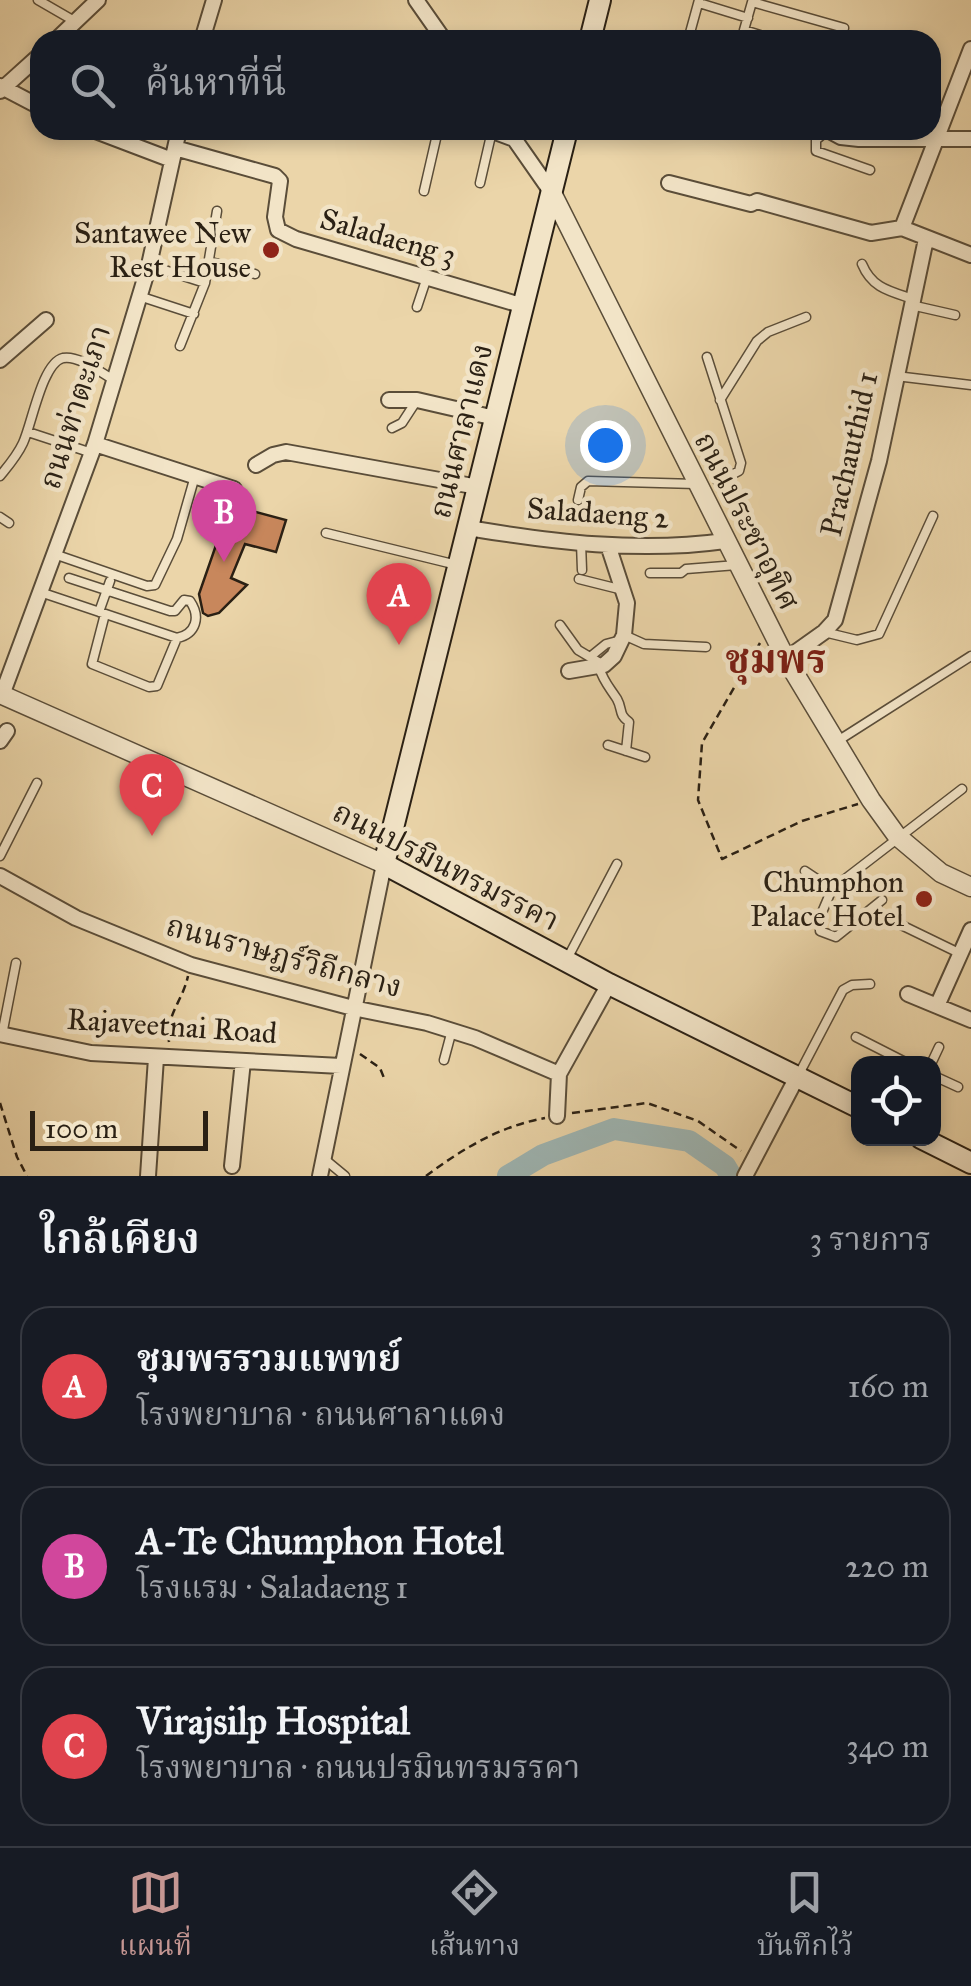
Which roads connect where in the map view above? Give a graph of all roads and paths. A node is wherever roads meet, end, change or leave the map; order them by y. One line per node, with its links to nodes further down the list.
1 (38, 0): 8 (lane)
2 (98, 0): 8 (street)
3 (214, 0): 10 (street)
4 (416, 0): 11 (street)
5 (600, 0): 12 (main road)
6 (699, 2): 7 (lane); 13 (lane)
7 (748, 18): 14 (lane); 15 (lane)
8 (76, 22): 9 (street)
9 (67, 30)
10 (205, 30)
11 (437, 30)
12 (592, 30)
13 (691, 30)
14 (744, 30)
15 (844, 30)
16 (971, 49): 20 (street)
17 (30, 63): 18 (street)
18 (1, 88): 19 (street)
19 (30, 102)
20 (941, 124)
21 (941, 137): 22 (street)
22 (971, 139)
23 (127, 140): 31 (street)
24 (178, 140): 31 (street, ถนนท่าตะเภา)
25 (436, 140): 35 (lane)
26 (489, 140): 33 (lane)
27 (515, 140): 36 (street)
28 (565, 140): 36 (main road, ถนนศาลาแดง)
29 (816, 140): 32 (lane)
30 (935, 140): 38 (street)
31 (174, 154): 43 (street, ถนนท่าตะเภา); 45 (street, Saladaeng 3)
32 (870, 170)
33 (480, 183)
34 (669, 183): 38 (street)
35 (424, 190)
36 (552, 193): 50 (main road, ถนนศาลาแดง); 71 (street, ถนนประชาอุทิศ)
37 (217, 211): 41 (lane)
38 (902, 228): 39 (street)
39 (926, 238): 40 (street); 48 (street, Prachauthid 1)
40 (971, 255)
41 (210, 262): 44 (lane); 46 (lane)
42 (862, 264): 48 (lane)
43 (148, 265): 46 (lane); 47 (street, ถนนท่าตะเภา)
44 (255, 274)
45 (427, 277): 49 (lane); 50 (street, Saladaeng 3)
46 (205, 283): 51 (lane)
47 (140, 296): 51 (lane); 59 (street, ถนนท่าตะเภา)
48 (912, 302): 52 (lane); 58 (street, Prachauthid 1)
49 (417, 306)
50 (524, 306): 64 (main road, ถนนศาลาแดง)
51 (194, 314): 55 (lane)
52 (954, 315)
53 (806, 317): 63 (lane)
54 (46, 320): 57 (street)
55 (180, 346)
56 (707, 357): 63 (lane)
57 (0, 360)
58 (896, 376): 60 (lane); 93 (street, Prachauthid 1)
59 (114, 380): 66 (lane); 67 (street, ถนนท่าตะเภา)
60 (971, 386)
61 (390, 400): 62 (street)
62 (417, 400): 64 (street); 65 (lane)
63 (720, 400): 71 (lane)
64 (496, 418): 72 (main road, ถนนศาลาแดง)
65 (392, 428)
66 (28, 432): 67 (lane); 69 (lane)
67 (93, 448): 70 (street); 83 (street, ถนนท่าตะเภา)
68 (256, 465): 72 (street)
69 (0, 476)
70 (196, 476): 73 (street); 83 (lane)
71 (706, 485): 74 (lane); 80 (street, ถนนประชาอุทิศ)
72 (478, 487): 78 (main road, ถนนศาลาแดง)
73 (234, 489)
74 (578, 500)
75 (932, 516): 93 (lane)
76 (0, 517): 77 (lane)
77 (9, 523)
78 (468, 528): 81 (street, Saladaeng 2); 85 (main road, ถนนศาลาแดง)
79 (326, 533): 85 (lane)
80 (725, 541): 82 (street, Saladaeng 2); 84 (street, ถนนประชาอุทิศ)
81 (581, 543): 82 (street, Saladaeng 2); 89 (lane)
82 (608, 545): 89 (street)
83 (54, 554): 90 (street, ถนนท่าตะเภา)
84 (736, 565): 86 (lane); 99 (street, ถนนประชาอุทิศ)
85 (459, 566): 112 (main road, ถนนศาลาแดง)
86 (650, 573)
87 (70, 578): 88 (lane)
88 (108, 586): 91 (lane); 95 (lane)
89 (624, 590): 94 (street)
90 (40, 592): 91 (lane); 102 (street, ถนนท่าตะเภา)
91 (102, 613): 95 (lane); 95 (lane)
92 (560, 625): 100 (lane)
93 (824, 632): 99 (street, Prachauthid 1)
94 (623, 637): 97 (lane); 100 (street)
95 (177, 638)
96 (760, 644): 109 (path)
97 (706, 647)
98 (971, 656): 103 (lane)
99 (786, 659): 103 (street, ถนนประชาอุทิศ)
100 (598, 663): 101 (street); 105 (lane)
101 (569, 671)
102 (1, 694): 112 (street, ถนนปรมินทรมรรคา)
103 (836, 742): 109 (street, ถนนประชาอุทิศ)
104 (608, 746): 105 (lane)
105 (626, 751): 106 (lane)
106 (645, 757)
107 (37, 783): 111 (lane)
108 (962, 789): 110 (lane)
109 (871, 800): 110 (street, ถนนประชาอุทิศ)
110 (897, 836): 116 (street, ถนนประชาอุทิศ); 117 (lane)
111 (0, 856)
112 (384, 864): 122 (main road, ถนนปรมินทรมรรคา); 129 (street)
113 (618, 864): 122 (lane)
114 (805, 871): 117 (lane)
115 (0, 876): 124 (street, ถนนราษฎร์วิถีกลาง)
116 (971, 888)
117 (832, 889): 118 (lane)
118 (882, 900)
119 (895, 922): 121 (lane)
120 (971, 930): 121 (street)
121 (961, 954): 128 (street)
122 (566, 961): 125 (main road, ถนนปรมินทรมรรคา)
123 (16, 963): 132 (lane)
124 (190, 964): 129 (street, ถนนราษฎร์วิถีกลาง); 138 (path)
125 (609, 984): 142 (street); 143 (main road, ถนนปรมินทรมรรคา)
126 (870, 984): 143 (lane)
127 (908, 994): 128 (street)
128 (938, 1006): 130 (street)
129 (353, 1008): 131 (street, ถนนราษฎร์วิถีกลาง); 135 (street)
130 (971, 1020)
131 (452, 1030): 139 (lane); 142 (street, ถนนราษฎร์วิถีกลาง)
132 (1, 1034): 138 (street, Rajaveetnai Road)
133 (856, 1038): 136 (lane)
134 (938, 1047): 137 (lane)
135 (344, 1048): 141 (street); 144 (path)
136 (893, 1056)
137 (934, 1056)
138 (164, 1059): 140 (street, Rajaveetnai Road); 156 (street)
139 (444, 1060)
140 (242, 1061): 141 (street, Rajaveetnai Road); 153 (street)
141 (340, 1066): 151 (street)
142 (559, 1074): 149 (street)
143 (798, 1077): 148 (main road, ถนนปรมินทรมรรคา); 154 (street)
144 (384, 1078)
145 (941, 1080): 146 (lane)
146 (958, 1088)
147 (0, 1102): 155 (path)
148 (851, 1104)
149 (557, 1116): 154 (path); 159 (path)
150 (937, 1146): 152 (main road)
151 (322, 1157): 157 (street); 158 (lane)
152 (971, 1163)
153 (232, 1166)
154 (749, 1168)
155 (26, 1176)
156 (148, 1176)
157 (320, 1176)
158 (345, 1176)
159 (426, 1176)

